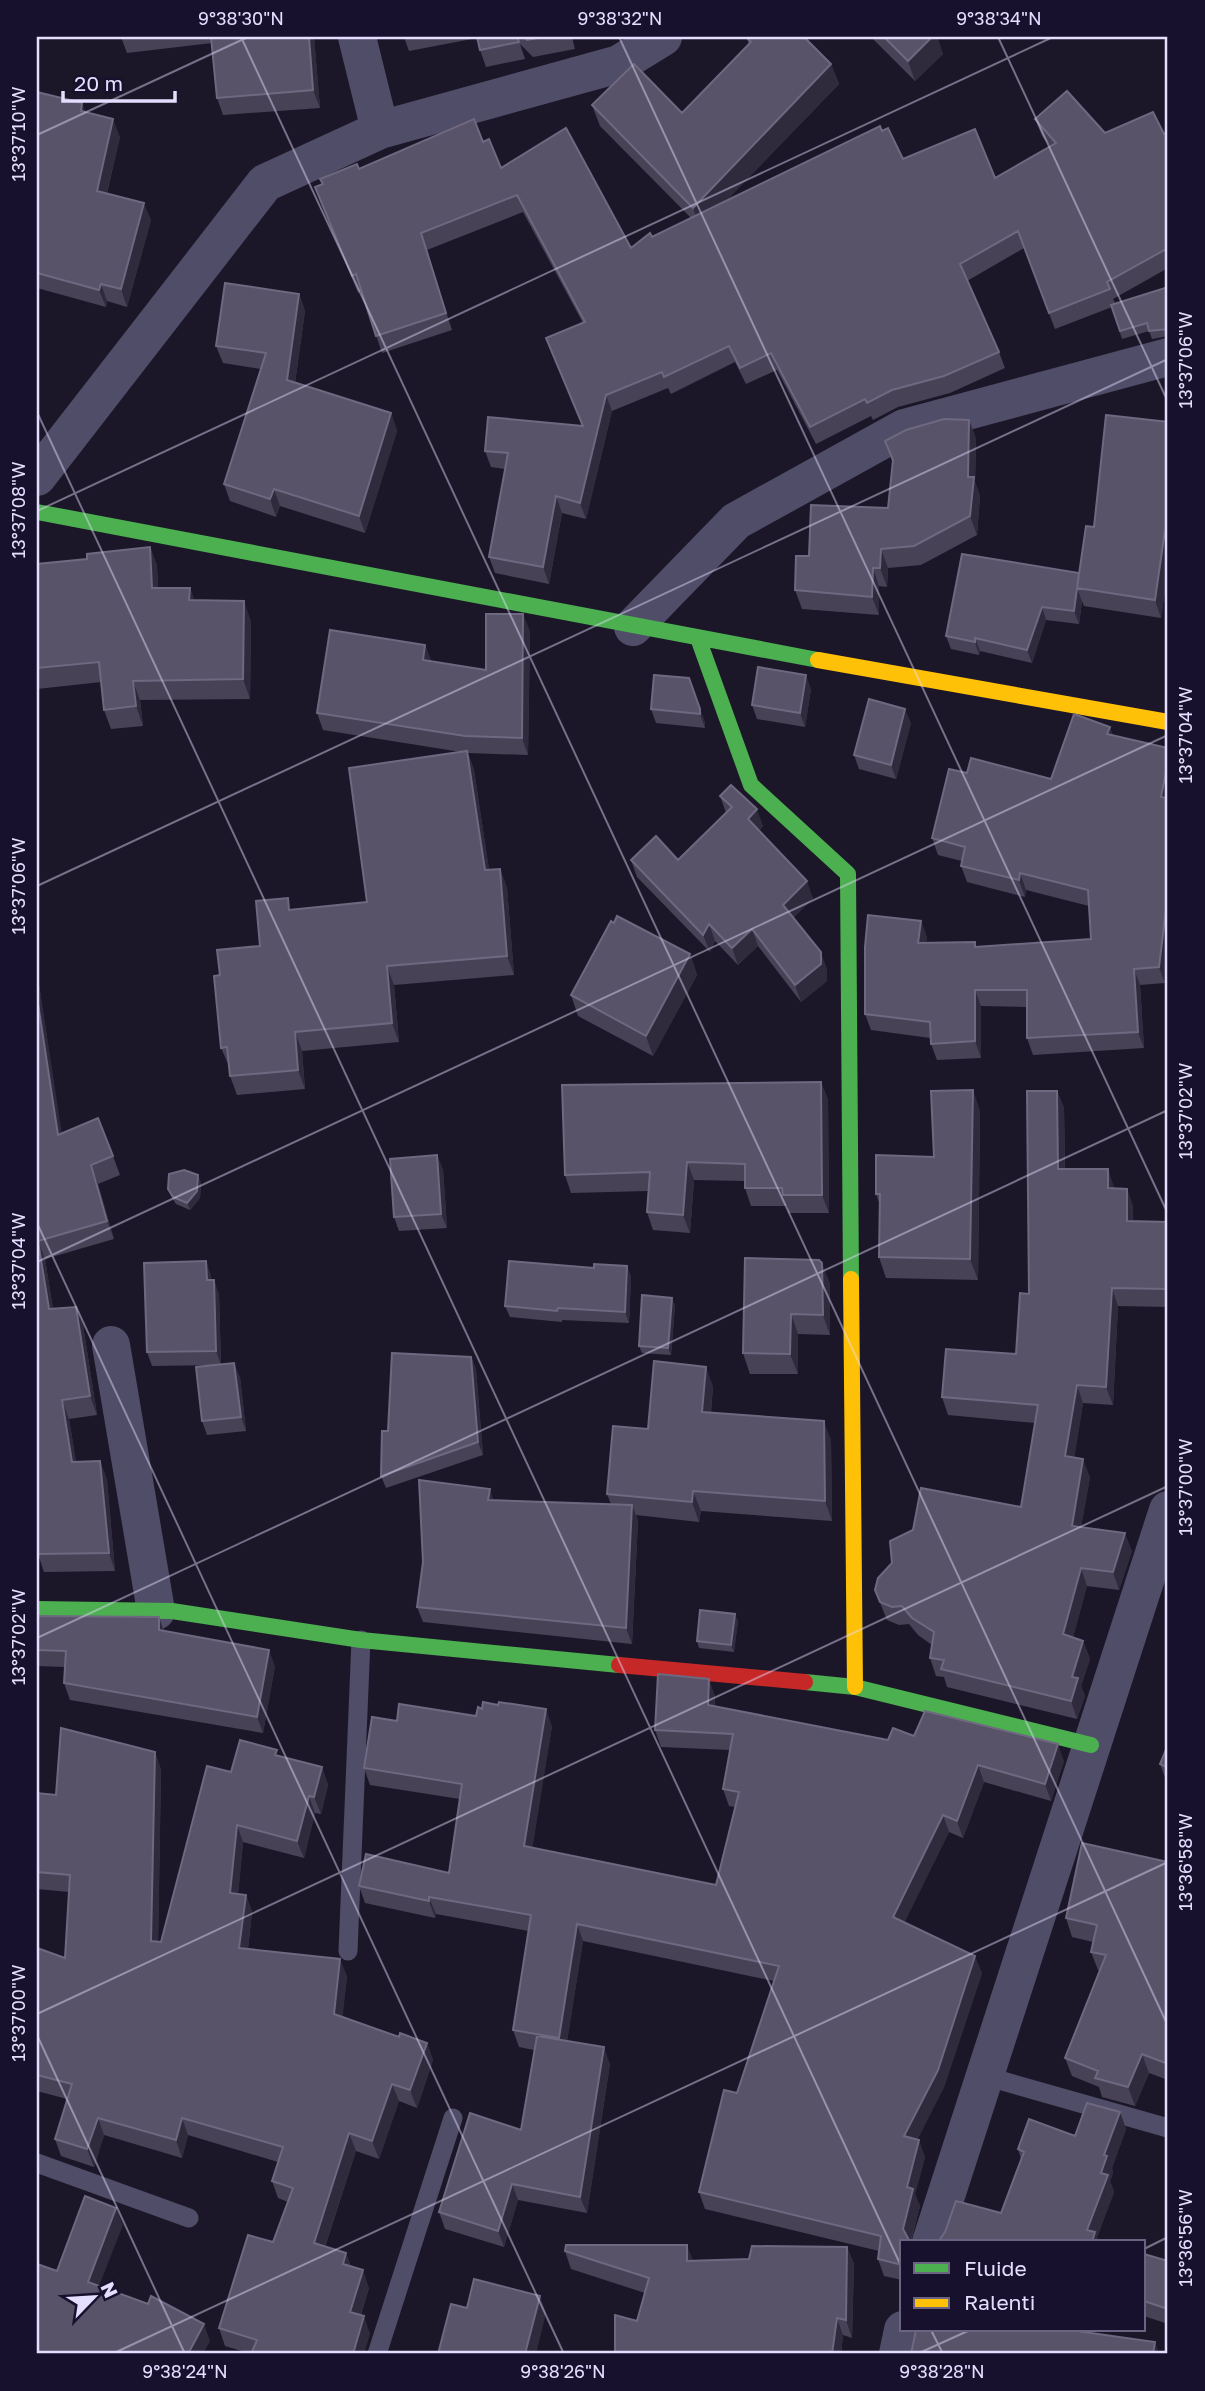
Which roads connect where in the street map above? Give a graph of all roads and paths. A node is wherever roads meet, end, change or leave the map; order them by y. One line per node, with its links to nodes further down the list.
1 (357, 37): 3 (street)
2 (663, 37): 3 (street)
3 (380, 130): 5 (street)
4 (1168, 357): 7 (street)
5 (37, 477)
6 (37, 512): 7 (street)
7 (633, 627): 8 (street)
8 (698, 638): 9 (street); 15 (street)
9 (1168, 722)
10 (111, 1345): 13 (street)
11 (1168, 1510): 16 (street)
12 (37, 1609): 13 (street)
13 (156, 1611): 14 (street)
14 (361, 1640): 15 (street); 17 (lane)
15 (855, 1687): 16 (street)
16 (1091, 1745): 18 (street)
17 (348, 1951)
18 (985, 2076): 20 (lane); 23 (street)
19 (453, 2118): 25 (lane)
20 (1168, 2128)
21 (37, 2163): 22 (lane)
22 (189, 2218)
23 (932, 2240)
24 (903, 2332): 26 (street)
25 (377, 2354)
26 (898, 2354)

